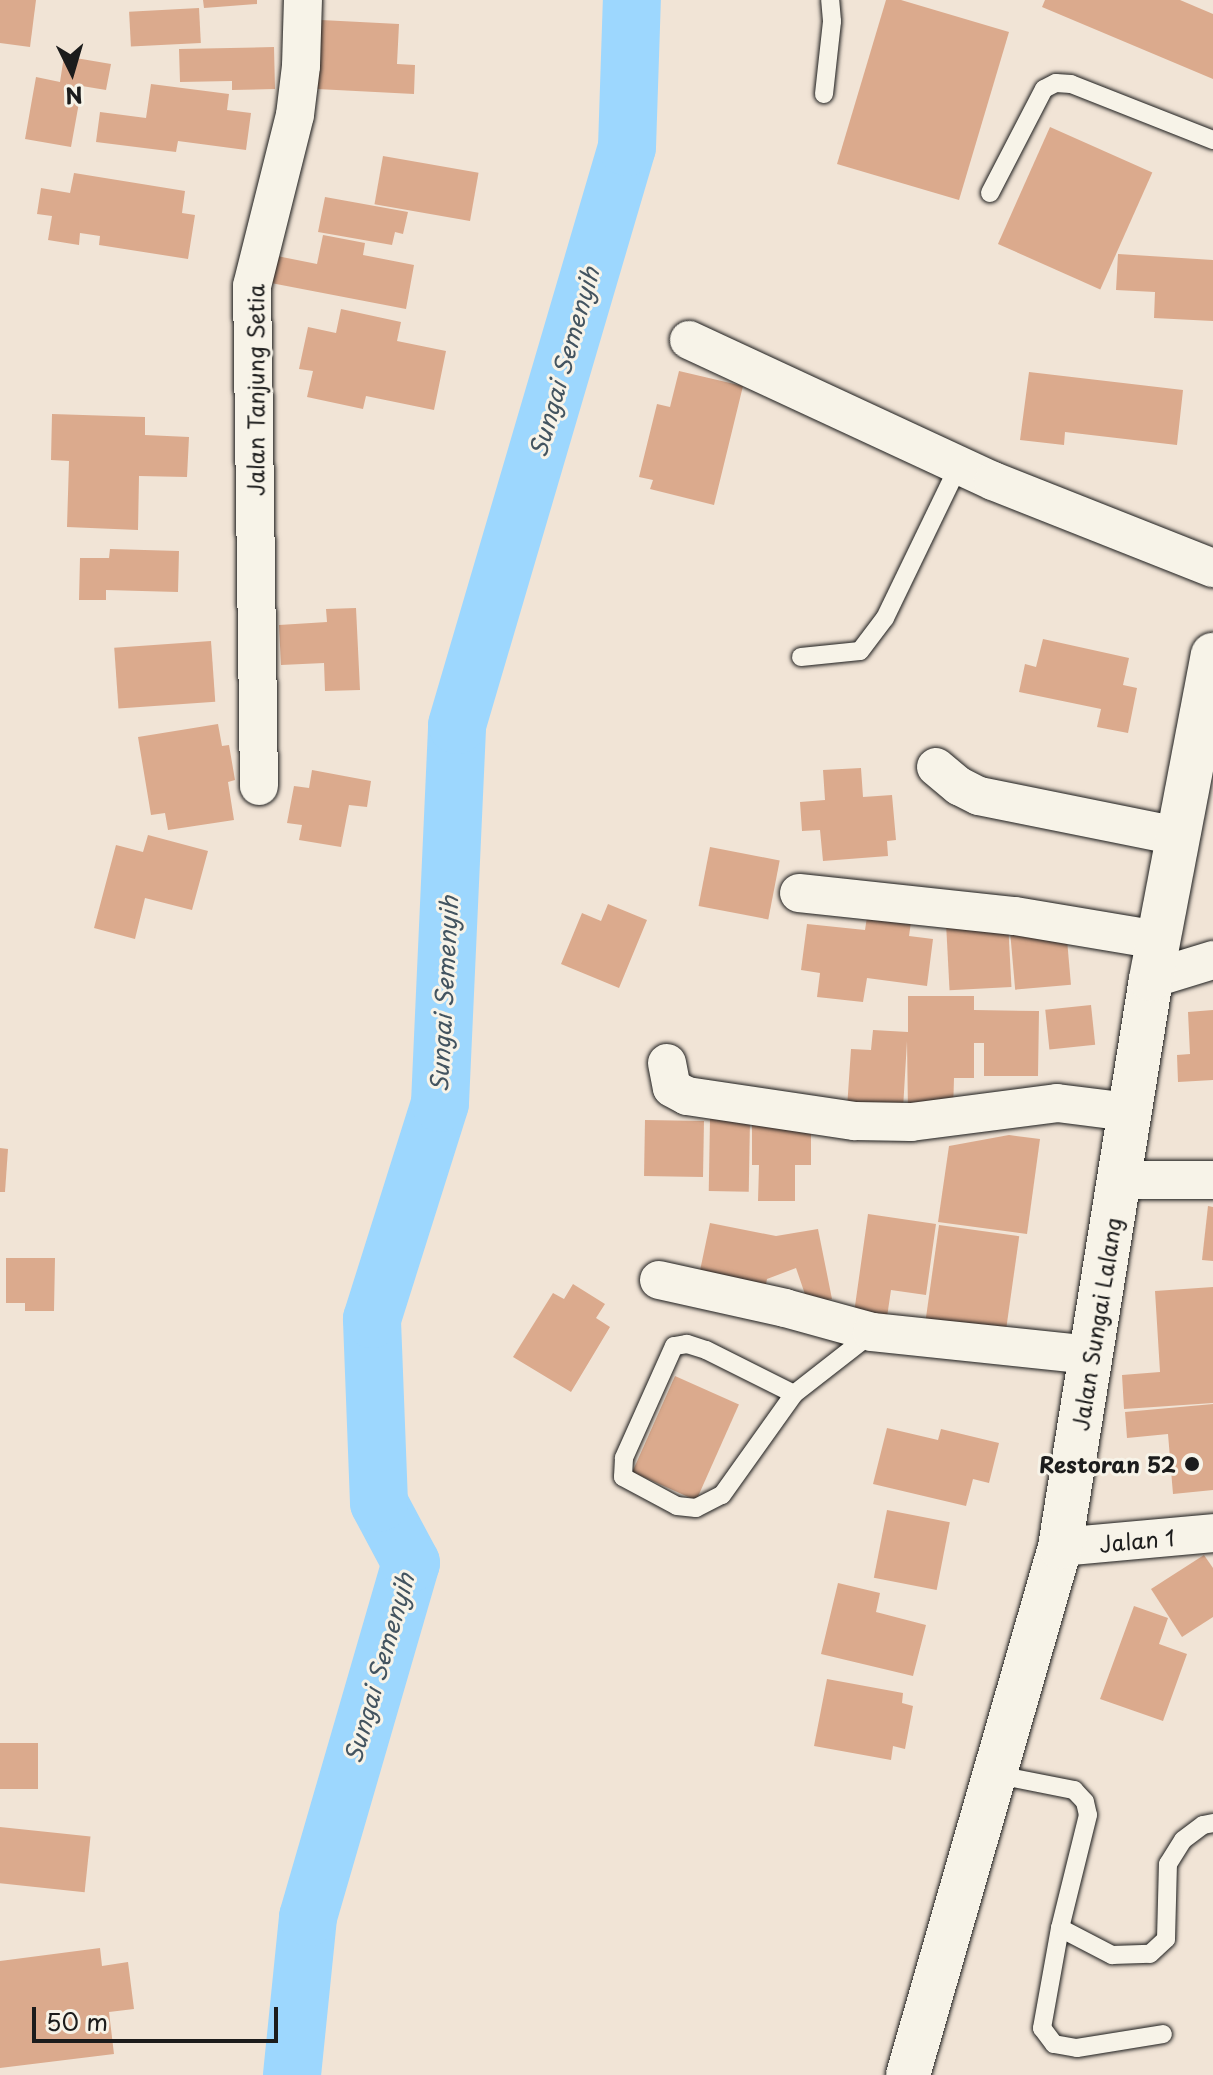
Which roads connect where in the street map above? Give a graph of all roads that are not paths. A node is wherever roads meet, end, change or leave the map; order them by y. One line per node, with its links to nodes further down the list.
1 (303, 0): 12 (street, Jalan Tanjung Setia)
2 (830, 0): 3 (lane)
3 (824, 94)
4 (1213, 140): 5 (lane)
5 (990, 193)
6 (689, 340): 7 (street)
7 (959, 465): 8 (street); 10 (lane)
8 (1213, 568)
9 (1213, 655): 13 (street, Jalan Sungai Lalang)
10 (801, 657)
11 (936, 767): 13 (street)
12 (259, 786)
13 (1178, 836): 15 (street, Jalan Sungai Lalang)
14 (799, 893): 15 (street)
15 (1154, 960): 16 (street); 18 (street, Jalan Sungai Lalang)
16 (1213, 960)
17 (667, 1063): 18 (street)
18 (1129, 1112): 19 (street, Jalan Sungai Lalang)
19 (1119, 1180): 20 (street); 23 (street, Jalan Sungai Lalang)
20 (1213, 1180)
21 (659, 1280): 22 (street)
22 (872, 1332): 23 (street); 24 (lane)
23 (1091, 1355): 26 (street, Jalan Sungai Lalang)
24 (794, 1394): 24 (lane)
25 (1213, 1533): 26 (street, Jalan 1)
26 (1060, 1547): 27 (street, Jalan Sungai Lalang)
27 (993, 1774): 29 (lane); 31 (street, Jalan Sungai Lalang)
28 (1213, 1823): 29 (lane)
29 (1060, 1928): 30 (lane)
30 (1163, 2034)
31 (908, 2075)

